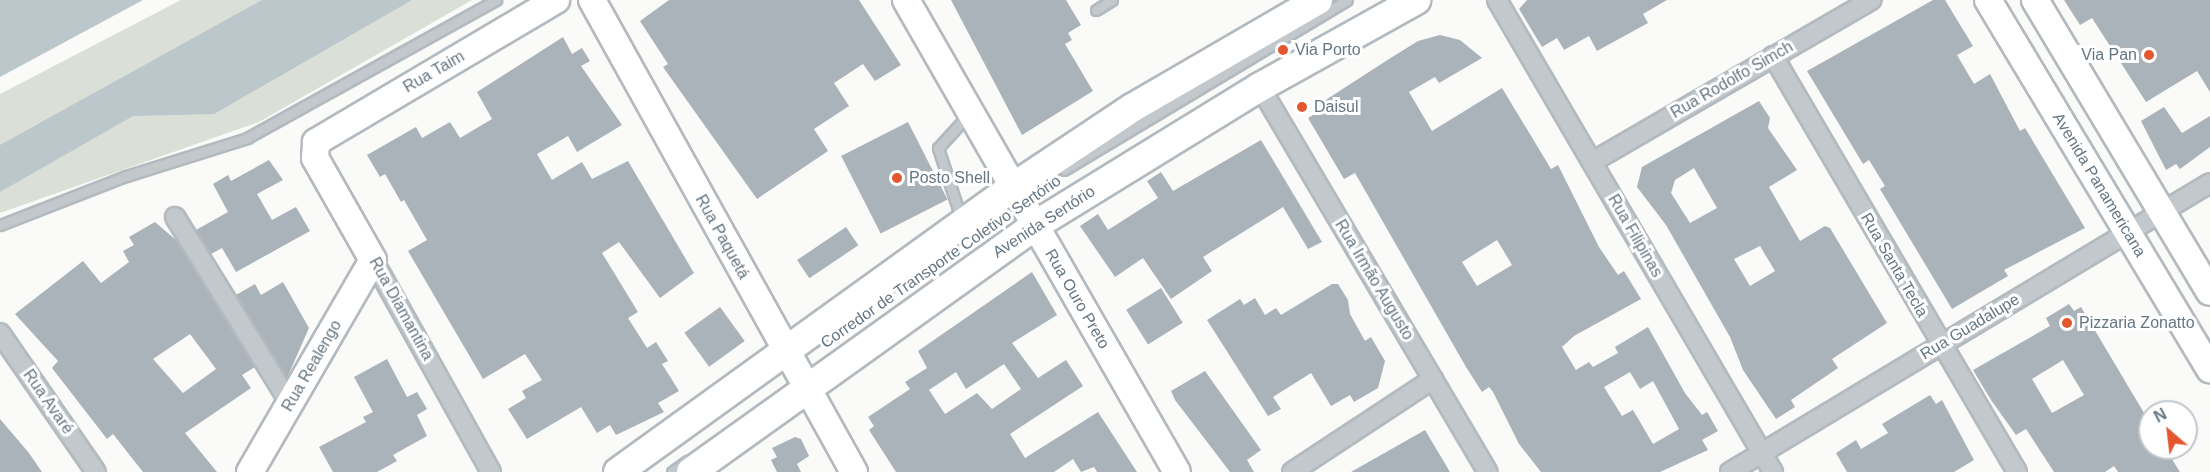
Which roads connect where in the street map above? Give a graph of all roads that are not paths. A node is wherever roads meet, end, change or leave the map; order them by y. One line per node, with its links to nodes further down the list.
1 (496, 0): 27 (lane)
2 (556, 0): 19 (street, Rua Taim)
3 (591, 0): 34 (street, Rua Paquetá)
4 (906, 0): 18 (street, Rua Ouro Preto)
5 (1112, 0): 14 (lane)
6 (1318, 0): 23 (main road, Avenida Sertório)
7 (1347, 0): 21 (lane, Corredor de Transporte Coletivo Sertório)
8 (1391, 0): 17 (lane)
9 (1416, 0): 16 (main road, Avenida Sertório)
10 (1497, 0): 20 (street, Rua Filipinas)
11 (1872, 0): 15 (street, Rua Rodolfo Simch)
12 (1988, 0): 28 (street, Avenida Panamericana)
13 (2035, 0): 24 (street)
14 (1096, 9)
15 (1773, 56): 20 (street, Rua Rodolfo Simch); 32 (street, Rua Santa Tecla)
16 (1260, 87): 23 (main road, Avenida Sertório); 35 (street, Rua Irmão Augusto)
17 (1220, 97)
18 (969, 114): 23 (street, Rua Ouro Preto); 26 (lane)
19 (314, 146): 29 (street, Rua Diamantina)
20 (1592, 162): 37 (street, Rua Filipinas)
21 (1058, 173)
22 (2210, 183): 24 (street, Rua Guadalupe)
23 (1024, 208): 26 (main road, Avenida Sertório); 34 (main road, Avenida Sertório); 46 (street, Rua Ouro Preto)
24 (2162, 212): 28 (street, Rua Guadalupe); 30 (street)
25 (175, 217): 36 (street)
26 (963, 224): 34 (main road, Avenida Sertório)
27 (0, 225)
28 (2128, 232): 32 (street, Rua Guadalupe); 33 (street, Avenida Panamericana)
29 (373, 260): 36 (street, Rua Realengo); 40 (street, Rua Diamantina)
30 (2210, 292)
31 (0, 333): 38 (street, Rua Avaré)
32 (1940, 345): 37 (street, Rua Guadalupe); 51 (street, Rua Santa Tecla)
33 (2210, 370)
34 (796, 375): 41 (main road, Avenida Sertório); 42 (lane); 43 (lane); 44 (main road, Avenida Sertório); 45 (street, Rua Paquetá)
35 (1433, 379): 47 (street); 48 (street, Rua Irmão Augusto)
36 (290, 404): 39 (street, Rua Realengo)
37 (1761, 452): 49 (street, Rua Guadalupe); 50 (street, Rua Filipinas)
38 (96, 472)
39 (250, 472)
40 (491, 472)
41 (618, 472)
42 (639, 472)
43 (672, 472)
44 (691, 472)
45 (854, 472)
46 (1177, 472)
47 (1292, 472)
48 (1488, 472)
49 (1730, 472)
50 (1773, 472)
51 (2017, 472)

